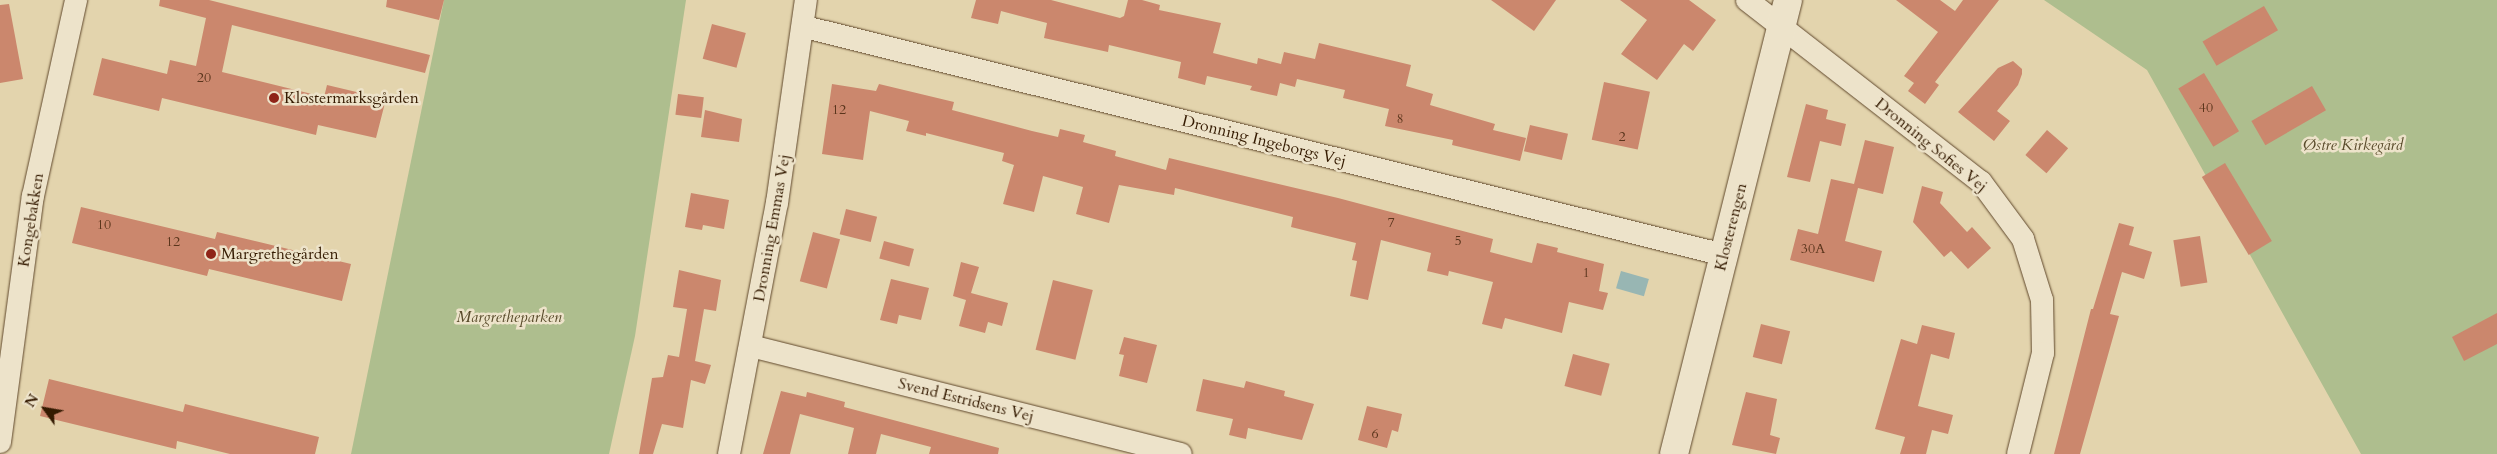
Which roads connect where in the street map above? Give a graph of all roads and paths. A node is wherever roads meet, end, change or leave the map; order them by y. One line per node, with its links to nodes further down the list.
1 (76, 0): 8 (street, Kongebakken)
2 (806, 0): 5 (street, Dronning Emmas Vej)
3 (1748, 0): 4 (street, Dronning Sofies Vej)
4 (1785, 12): 6 (street, Klosterengen); 12 (street, Dronning Sofies Vej)
5 (804, 27): 6 (street, Dronning Ingeborgs Vej); 7 (street, Dronning Emmas Vej)
6 (1724, 255): 11 (street, Klosterengen)
7 (751, 346): 9 (street, Dronning Emmas Vej); 10 (street, Svend Estridsens Vej)
8 (0, 442)
9 (728, 454)
10 (1181, 454)
11 (1674, 454)
12 (2018, 454)

